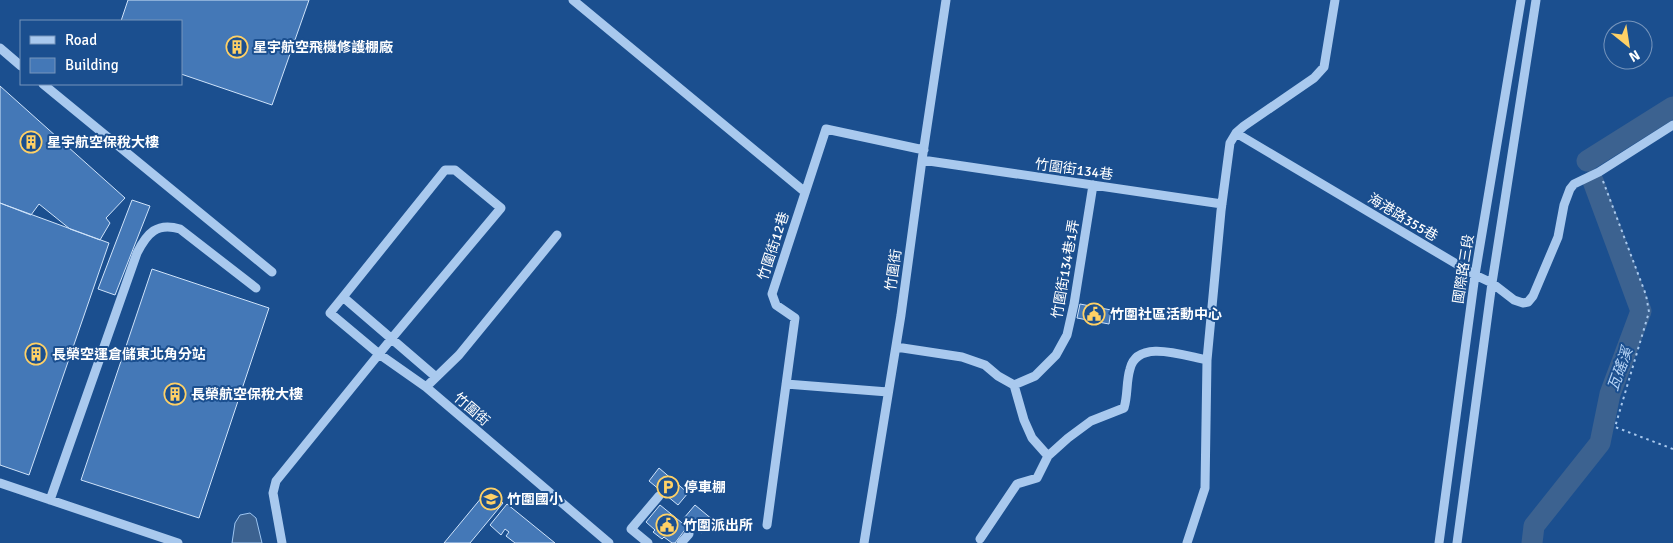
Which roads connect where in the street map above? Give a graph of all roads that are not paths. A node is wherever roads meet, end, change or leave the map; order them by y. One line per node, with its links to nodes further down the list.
1 (574, 0): 14 (street)
2 (946, 0): 11 (street, 竹圍街)
3 (1335, 0): 10 (street)
4 (1521, 0): 18 (street, 國際路三段)
5 (1536, 0): 19 (street)
6 (0, 48): 7 (street)
7 (20, 65)
8 (44, 85): 17 (street)
9 (1673, 125): 19 (street, 海港路355巷)
10 (1236, 133): 15 (street); 18 (street, 海港路355巷)
11 (924, 150): 12 (street, 竹圍街); 14 (street, 竹圍街12巷)
12 (922, 160): 13 (street, 竹圍街134巷); 23 (street, 竹圍街)
13 (1093, 185): 15 (street, 竹圍街134巷); 28 (street, 竹圍街134巷1弄)
14 (806, 192): 27 (street, 竹圍街12巷)
15 (1222, 204): 25 (street)
16 (557, 234): 26 (street)
17 (272, 272)
18 (1475, 275): 19 (street, 海港路355巷); 45 (street, 國際路三段)
19 (1492, 283): 46 (street)
20 (256, 288): 34 (street)
21 (343, 297): 22 (street); 22 (street); 24 (street, 竹圍街)
22 (392, 338): 24 (street); 26 (street)
23 (896, 347): 28 (street); 30 (street, 竹圍街)
24 (379, 354): 29 (street, 竹圍街); 39 (street)
25 (1207, 360): 31 (street); 44 (street)
26 (436, 376): 29 (street)
27 (786, 384): 30 (street); 35 (street, 竹圍街12巷)
28 (1014, 385): 31 (street)
29 (426, 387): 40 (street, 竹圍街)
30 (888, 392): 43 (street, 竹圍街)
31 (1048, 456): 37 (street)
32 (0, 483): 34 (street)
33 (659, 496): 41 (street)
34 (50, 500): 38 (street)
35 (766, 524)
36 (688, 534): 42 (street)
37 (980, 539)
38 (178, 543)
39 (282, 543)
40 (609, 543)
41 (648, 543)
42 (681, 543)
43 (864, 543)
44 (1187, 543)
45 (1439, 543)
46 (1457, 543)

